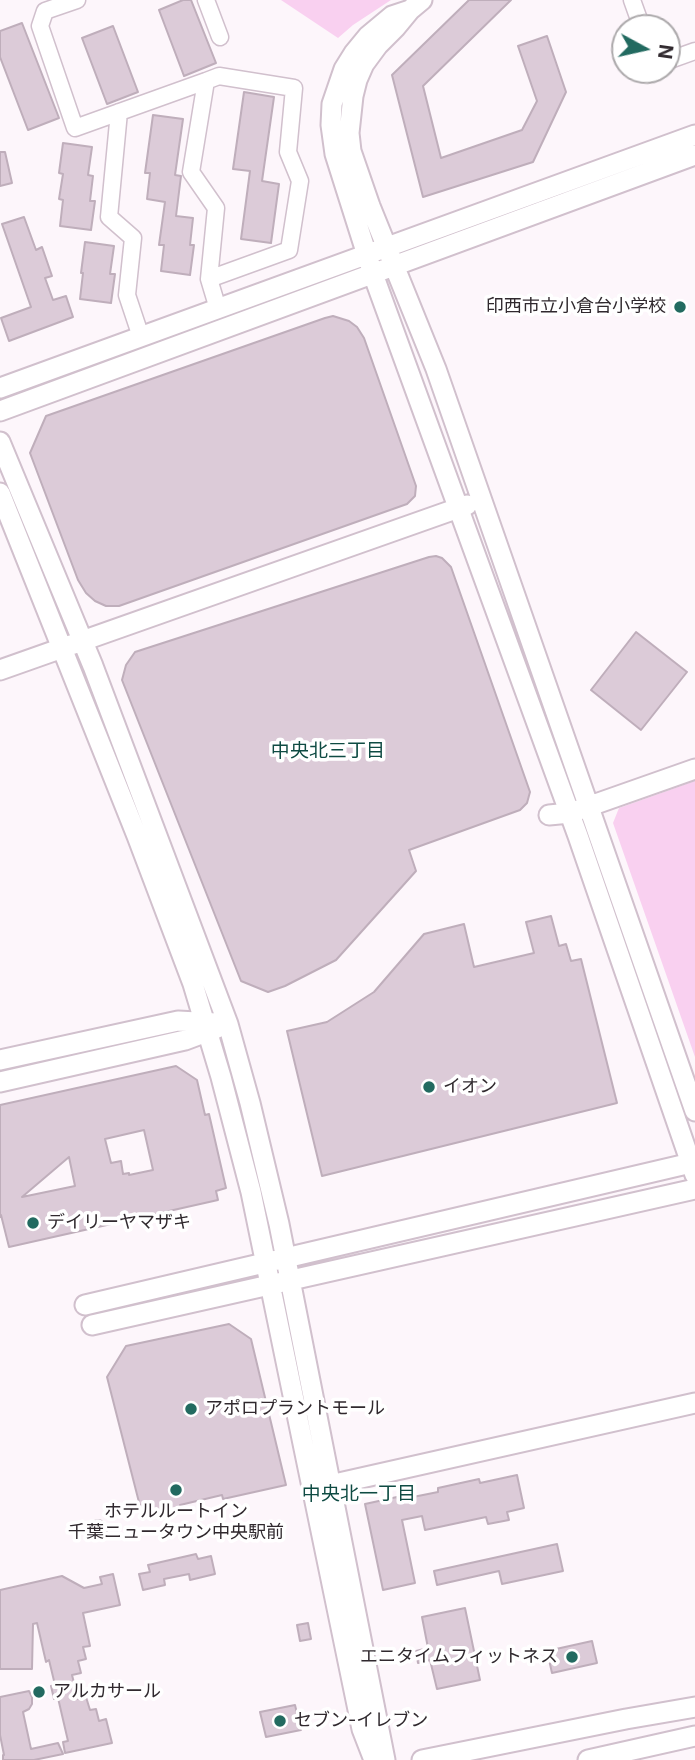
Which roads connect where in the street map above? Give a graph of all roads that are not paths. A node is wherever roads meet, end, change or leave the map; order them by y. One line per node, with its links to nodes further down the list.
1 (77, 0): 6 (street)
2 (206, 0): 4 (street)
3 (416, 5): 9 (street); 10 (street)
4 (220, 37)
5 (206, 81): 6 (street); 13 (street); 13 (street)
6 (119, 112): 15 (street)
7 (695, 135): 9 (street)
8 (695, 155): 11 (street)
9 (387, 248): 10 (street); 11 (street)
10 (367, 255): 12 (street); 14 (street)
11 (395, 266): 12 (street); 20 (street)
12 (373, 274): 17 (street); 21 (street)
13 (209, 279): 14 (street)
14 (218, 309): 15 (street)
15 (141, 337): 16 (street)
16 (0, 388)
17 (0, 411)
18 (0, 442): 22 (street)
19 (0, 494): 23 (street)
20 (481, 499): 21 (street); 26 (street)
21 (458, 508): 22 (street); 26 (street)
22 (83, 641): 23 (street); 28 (street)
23 (62, 648): 24 (street); 29 (street)
24 (0, 670)
25 (695, 769): 26 (street)
26 (579, 810): 27 (street); 32 (street); 33 (street)
27 (551, 821)
28 (228, 1024): 29 (street); 35 (street)
29 (206, 1027): 30 (street); 31 (street); 36 (street)
30 (0, 1059)
31 (0, 1082)
32 (695, 1111)
33 (694, 1168): 35 (street)
34 (695, 1189): 37 (street)
35 (286, 1258): 36 (street); 37 (street)
36 (266, 1262): 38 (street); 39 (street)
37 (290, 1280): 38 (street); 42 (street)
38 (270, 1285): 40 (street); 46 (street)
39 (85, 1305)
40 (92, 1325)
41 (695, 1403): 42 (street)
42 (330, 1485): 47 (street)
43 (695, 1707): 45 (street)
44 (695, 1736): 49 (street)
45 (476, 1755): 48 (street)
46 (374, 1760)
47 (385, 1760)
48 (422, 1760)
49 (588, 1760)

